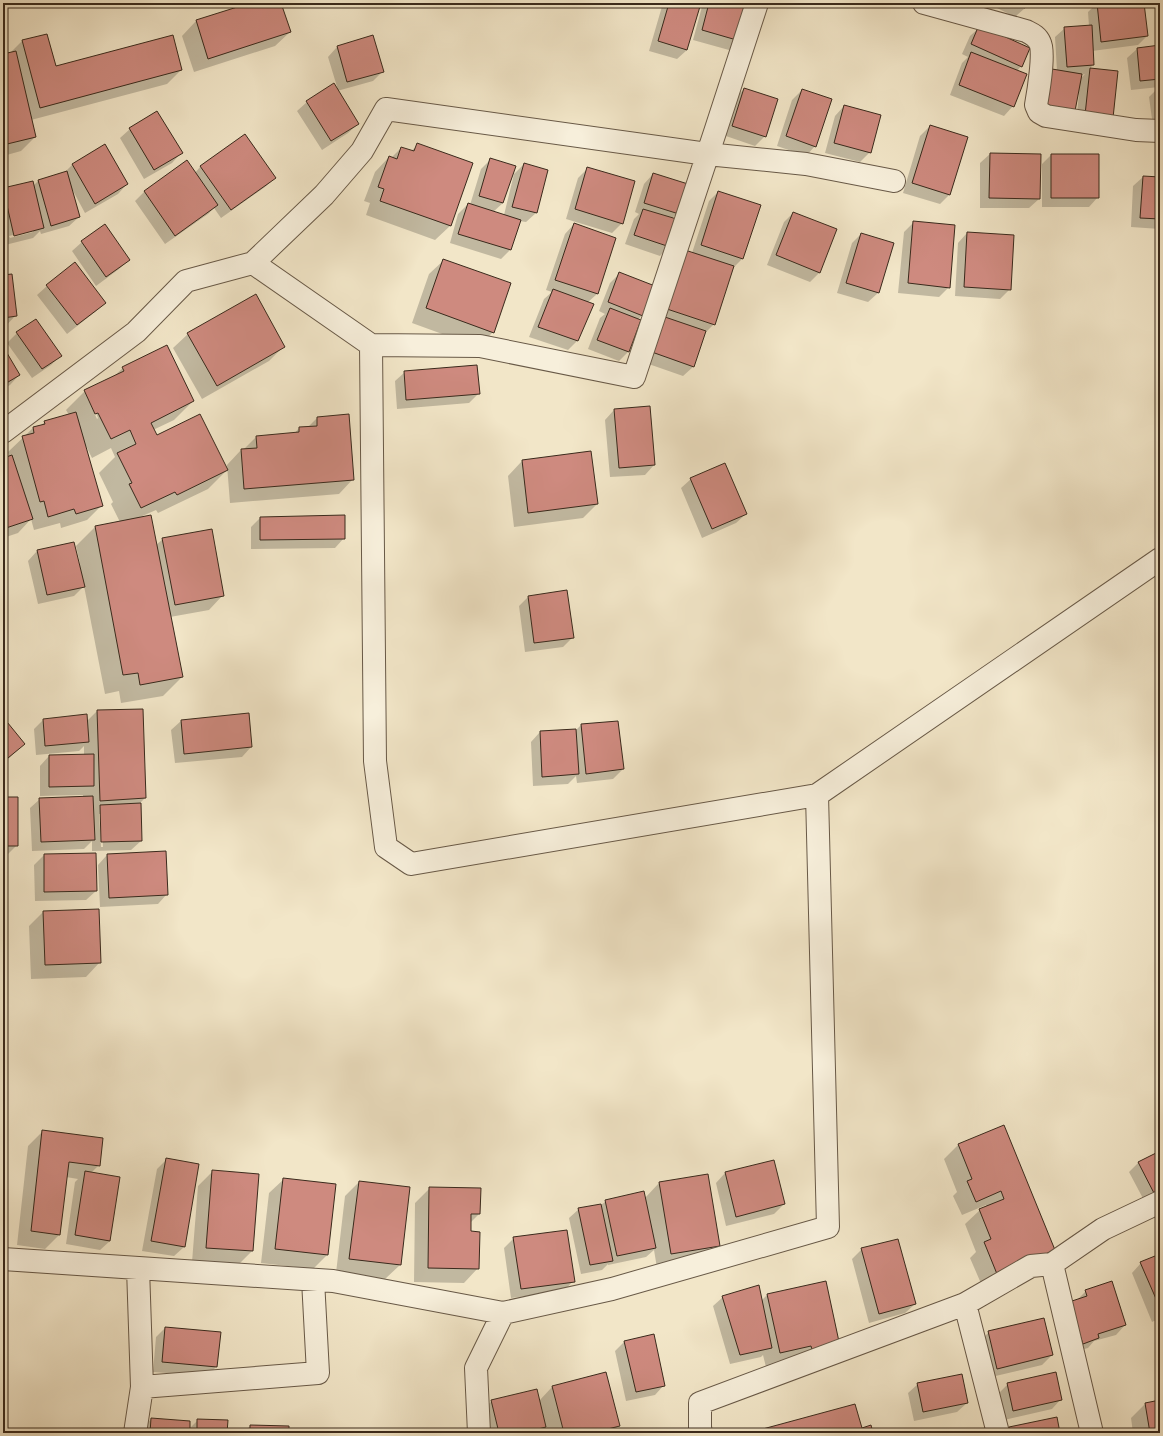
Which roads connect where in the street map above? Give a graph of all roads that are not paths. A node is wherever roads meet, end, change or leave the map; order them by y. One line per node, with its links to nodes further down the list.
1 (756, 3): 4 (street)
2 (924, 3): 3 (street)
3 (1160, 131)
4 (707, 154): 5 (street); 6 (street); 7 (street)
5 (894, 181)
6 (253, 263): 7 (street); 8 (street)
7 (371, 344): 10 (street)
8 (3, 432)
9 (1160, 558): 10 (street)
10 (817, 795): 17 (street)
11 (1160, 1202): 13 (street)
12 (3, 1259): 14 (street)
13 (1052, 1264): 16 (street); 23 (street)
14 (138, 1268): 15 (street); 18 (street)
15 (313, 1280): 17 (street); 18 (street)
16 (965, 1304): 21 (street); 22 (street)
17 (503, 1313): 20 (street)
18 (142, 1387): 19 (street)
19 (135, 1433)
20 (478, 1433)
21 (701, 1433)
22 (998, 1433)
23 (1092, 1433)

